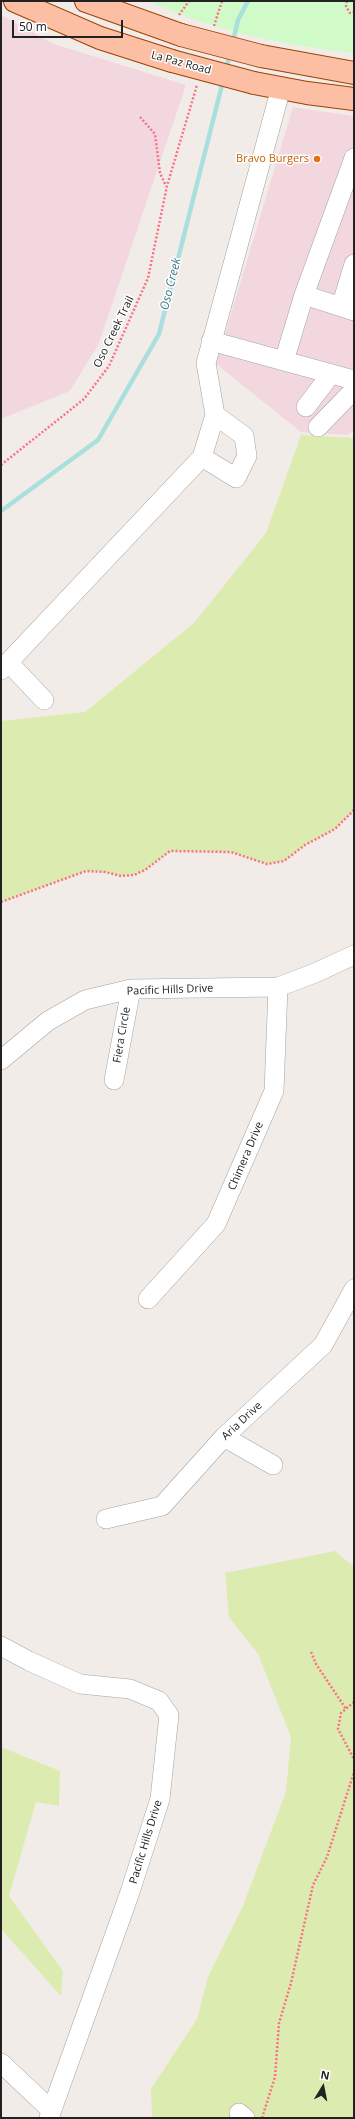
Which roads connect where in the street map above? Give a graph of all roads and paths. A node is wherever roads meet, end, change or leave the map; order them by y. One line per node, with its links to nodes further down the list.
1 (15, 1): 9 (main road, La Paz Road, bridge)
2 (86, 1): 7 (main road, bridge)
3 (222, 1): 6 (path)
4 (347, 1): 5 (path)
5 (354, 12)
6 (213, 31)
7 (354, 73)
8 (198, 83): 13 (path, Oso Creek Trail)
9 (281, 88): 10 (main road, La Paz Road); 17 (street)
10 (354, 99)
11 (140, 117): 13 (path)
12 (354, 158): 15 (street)
13 (167, 186): 26 (path, Oso Creek Trail)
14 (354, 264): 16 (street)
15 (304, 295): 16 (street); 18 (street)
16 (348, 309)
17 (211, 341): 18 (street); 23 (street)
18 (284, 361): 19 (street)
19 (331, 374): 20 (street); 22 (street)
20 (354, 380)
21 (354, 390): 24 (street)
22 (306, 408)
23 (215, 415): 25 (street); 25 (street)
24 (318, 427)
25 (202, 457): 27 (street)
26 (1, 465)
27 (5, 667): 28 (street)
28 (44, 700)
29 (354, 810): 30 (path)
30 (1, 902)
31 (354, 955): 32 (street, Pacific Hills Drive)
32 (278, 987): 33 (street, Pacific Hills Drive); 37 (street, Chimera Drive)
33 (131, 989): 34 (street, Pacific Hills Drive); 35 (street, Fiera Circle)
34 (1, 1060)
35 (114, 1080)
36 (354, 1289): 38 (street, Aria Drive)
37 (148, 1299)
38 (224, 1437): 39 (street); 40 (street, Aria Drive)
39 (273, 1465)
40 (106, 1519)
41 (1, 1646): 48 (street, Pacific Hills Drive)
42 (312, 1652): 44 (path)
43 (354, 1702): 44 (path)
44 (346, 1709): 45 (path)
45 (354, 1759)
46 (354, 1772): 49 (path)
47 (1, 2063): 48 (street)
48 (50, 2114)
49 (262, 2118)

